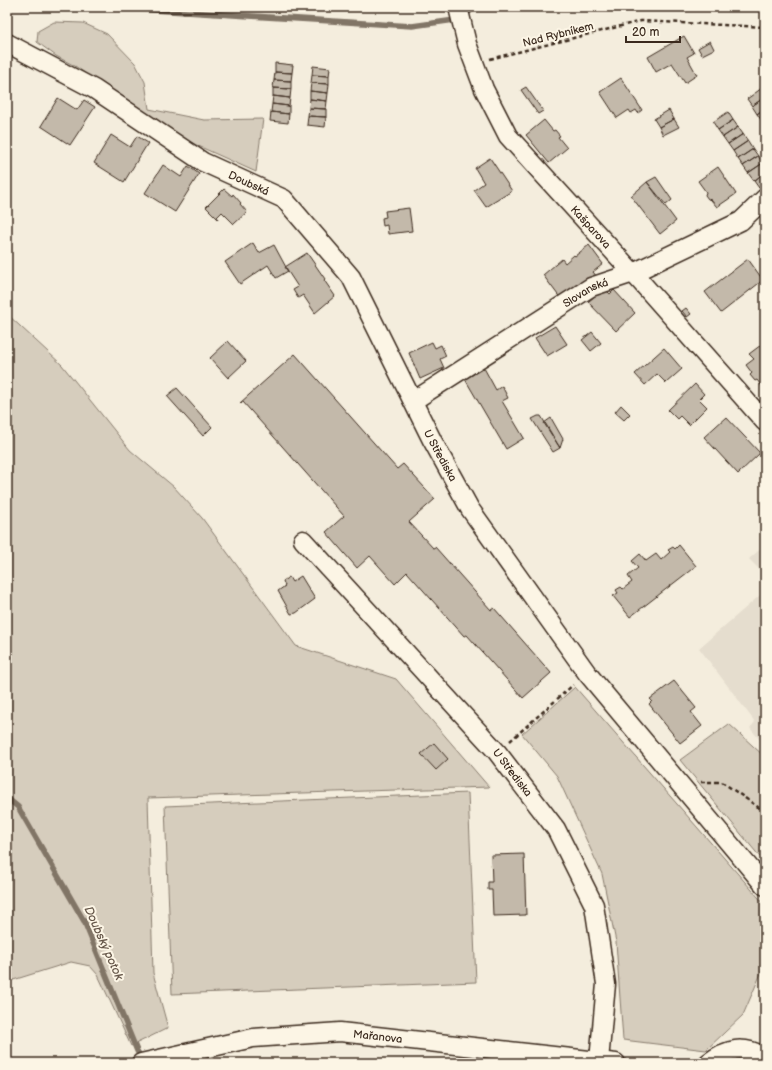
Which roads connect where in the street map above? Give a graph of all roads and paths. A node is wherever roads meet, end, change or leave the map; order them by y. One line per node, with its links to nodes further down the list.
1 (458, 8): 4 (street, Kašparova)
2 (765, 27): 4 (path, Nad Rybníkem)
3 (7, 43): 7 (street, Doubská)
4 (474, 63): 6 (street, Kašparova)
5 (765, 198): 6 (street, Slovanská)
6 (633, 273): 7 (street, Slovanská); 8 (street, Kašparova)
7 (413, 401): 10 (street, U Střediska)
8 (765, 422)
9 (303, 540): 11 (street, U Střediska)
10 (587, 673): 11 (path); 12 (street, U Střediska)
11 (497, 752): 16 (street, U Střediska)
12 (676, 782): 13 (path); 14 (street, U Střediska)
13 (765, 812)
14 (765, 886)
15 (762, 1050): 18 (street)
16 (608, 1062): 17 (street, Mařanova)
17 (142, 1063)
18 (708, 1063)

